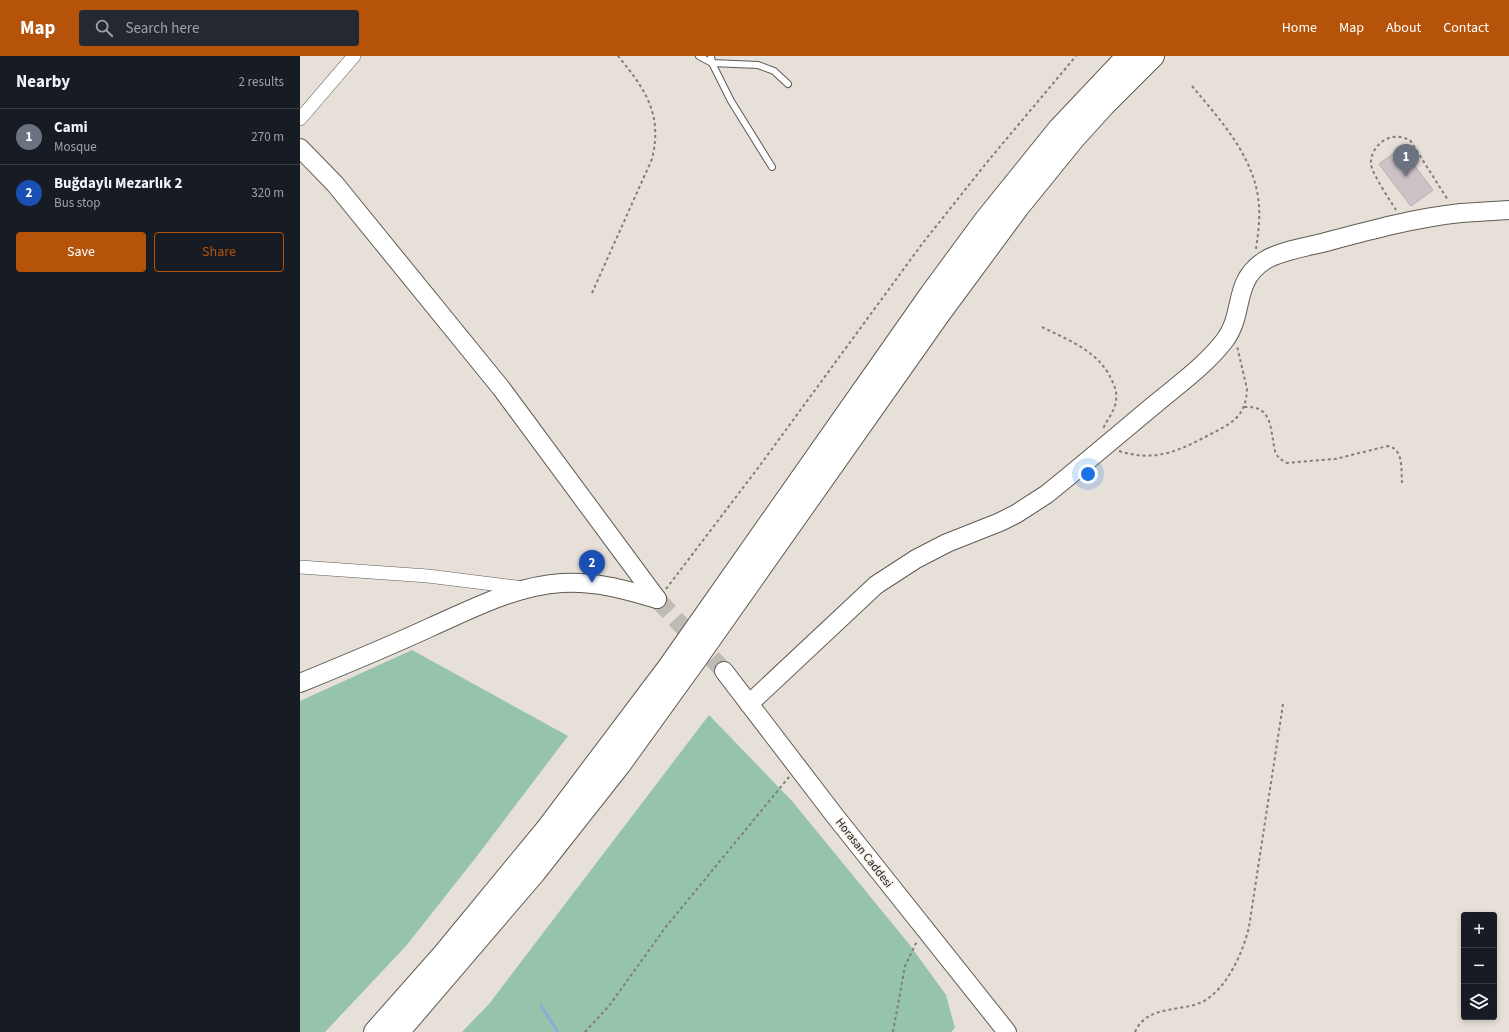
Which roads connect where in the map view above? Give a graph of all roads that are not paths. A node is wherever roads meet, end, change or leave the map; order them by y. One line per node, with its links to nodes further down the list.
1 (354, 56): 8 (street)
2 (699, 56): 6 (lane)
3 (711, 56): 6 (lane)
4 (1128, 56): 18 (highway)
5 (1154, 56): 17 (highway)
6 (712, 63): 7 (lane); 10 (lane)
7 (788, 84)
8 (300, 119)
9 (300, 148): 13 (street)
10 (772, 168)
11 (1509, 210): 16 (street)
12 (300, 567): 13 (street)
13 (528, 588): 15 (street)
14 (724, 671): 16 (street, Horasan Caddesi)
15 (300, 683)
16 (749, 704): 19 (street, Horasan Caddesi)
17 (402, 1028)
18 (375, 1032)
19 (1007, 1032)

